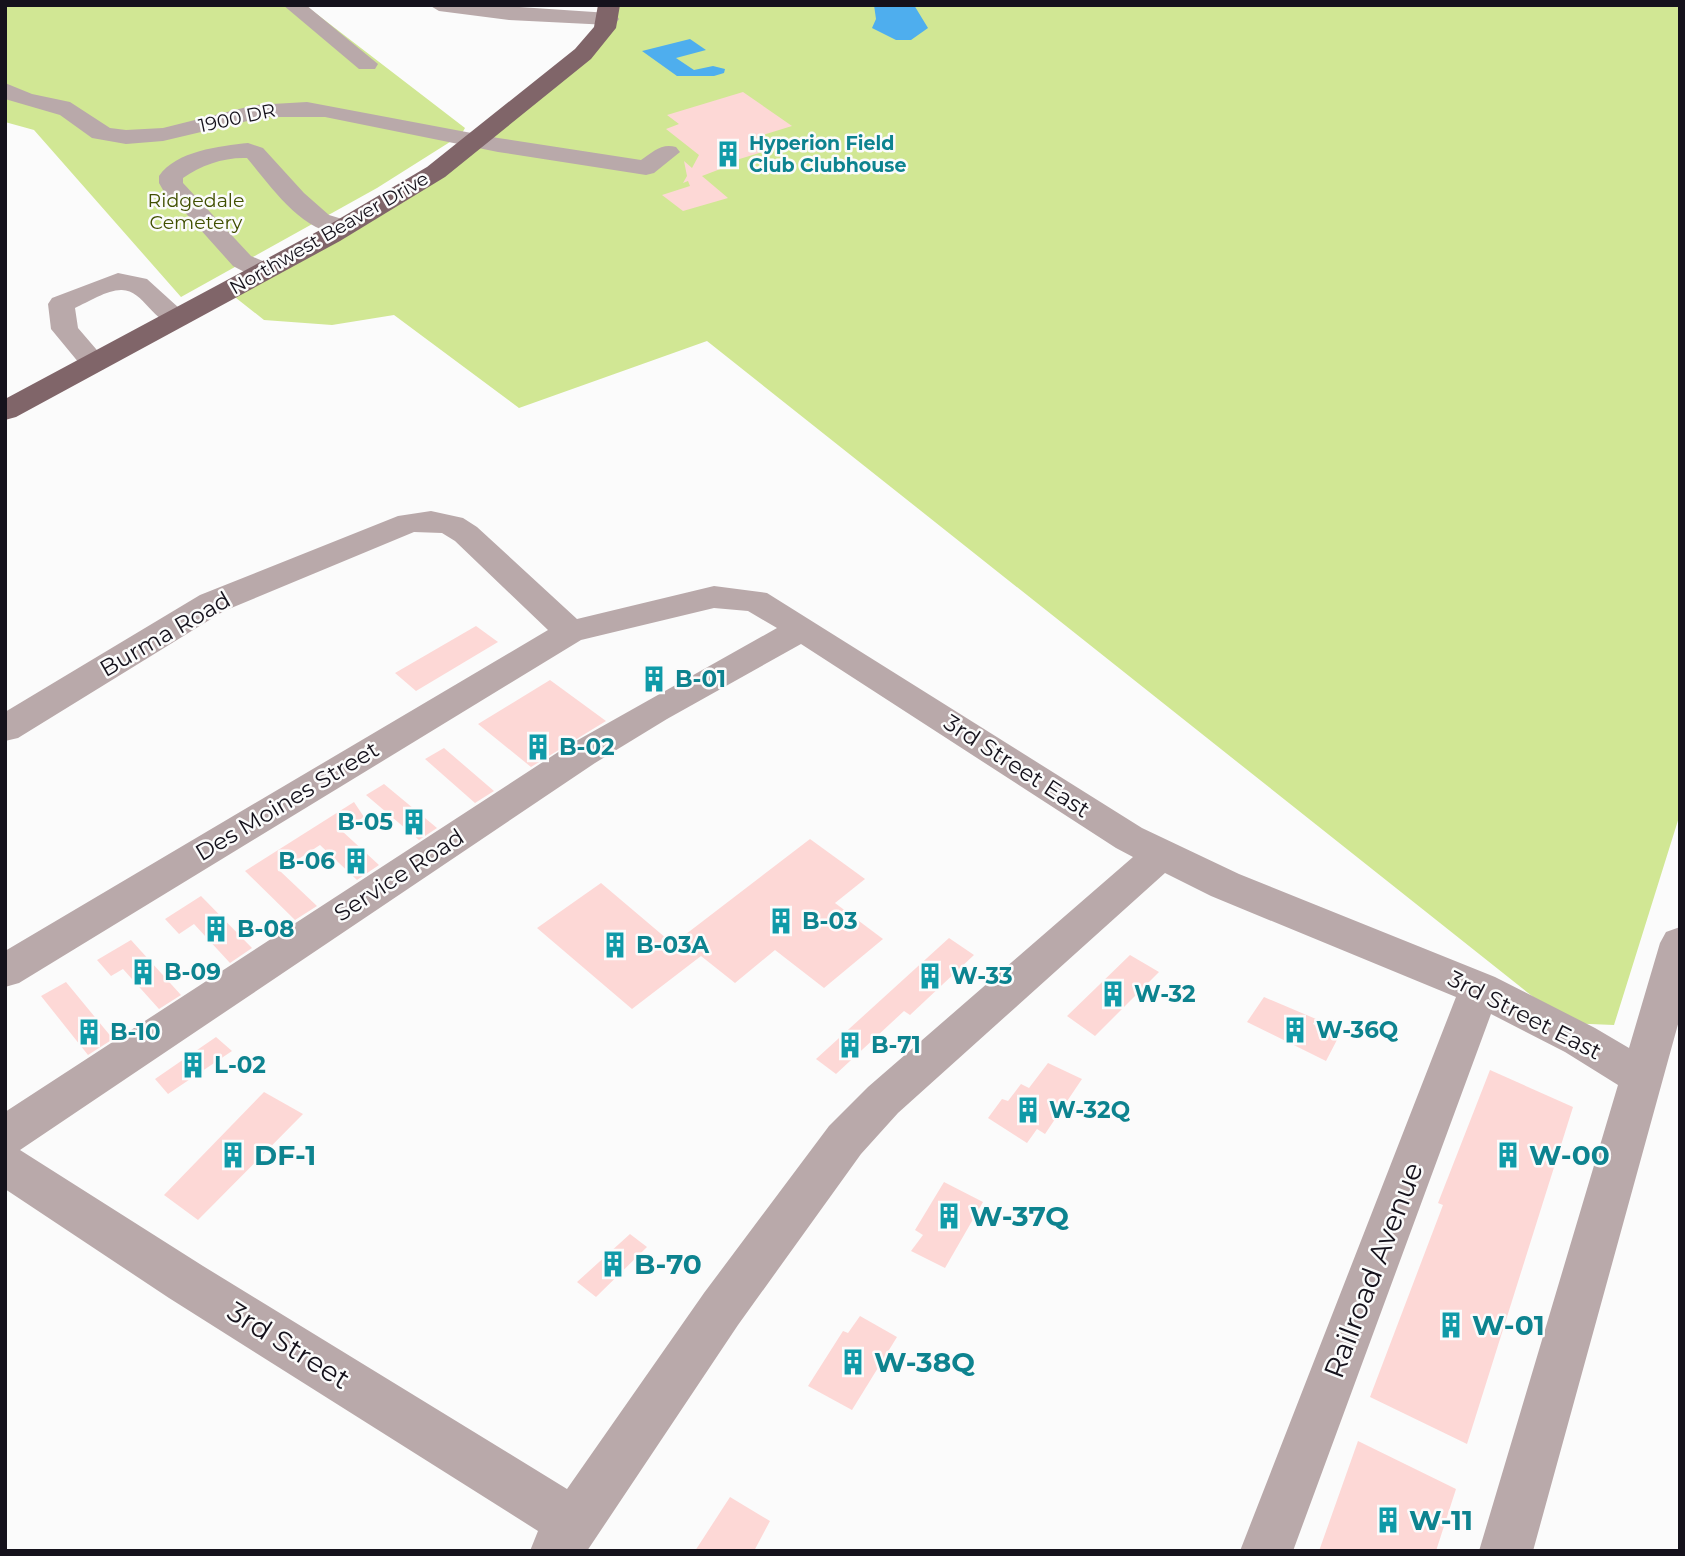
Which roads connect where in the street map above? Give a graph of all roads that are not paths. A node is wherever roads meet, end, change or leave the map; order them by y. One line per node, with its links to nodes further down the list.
1 (293, 5): 4 (street)
2 (439, 5): 3 (street)
3 (609, 12): 6 (main road, Northwest Beaver Drive)
4 (367, 64)
5 (5, 90): 6 (street, 1900 DR)
6 (478, 141): 7 (street, 1900 DR); 8 (main road, Northwest Beaver Drive)
7 (668, 152)
8 (343, 227): 9 (main road, Northwest Beaver Drive); 9 (street)
9 (263, 271): 10 (main road, Northwest Beaver Drive)
10 (177, 318): 11 (main road, Northwest Beaver Drive); 11 (street)
11 (94, 363): 12 (main road, Northwest Beaver Drive)
12 (5, 411)
13 (802, 629): 14 (street, 3rd Street East); 16 (street, 3rd Street East); 21 (street, Service Road)
14 (570, 632): 15 (street, Burma Road); 18 (street, Des Moines Street)
15 (5, 729)
16 (1161, 854): 19 (street, 3rd Street East); 23 (street)
17 (1680, 943): 20 (street)
18 (5, 971)
19 (1480, 989): 20 (street, 3rd Street East); 24 (street, Railroad Avenue)
20 (1642, 1078): 25 (street)
21 (5, 1136)
22 (5, 1164): 23 (street, 3rd Street)
23 (565, 1537)
24 (1266, 1551)
25 (1506, 1551)

